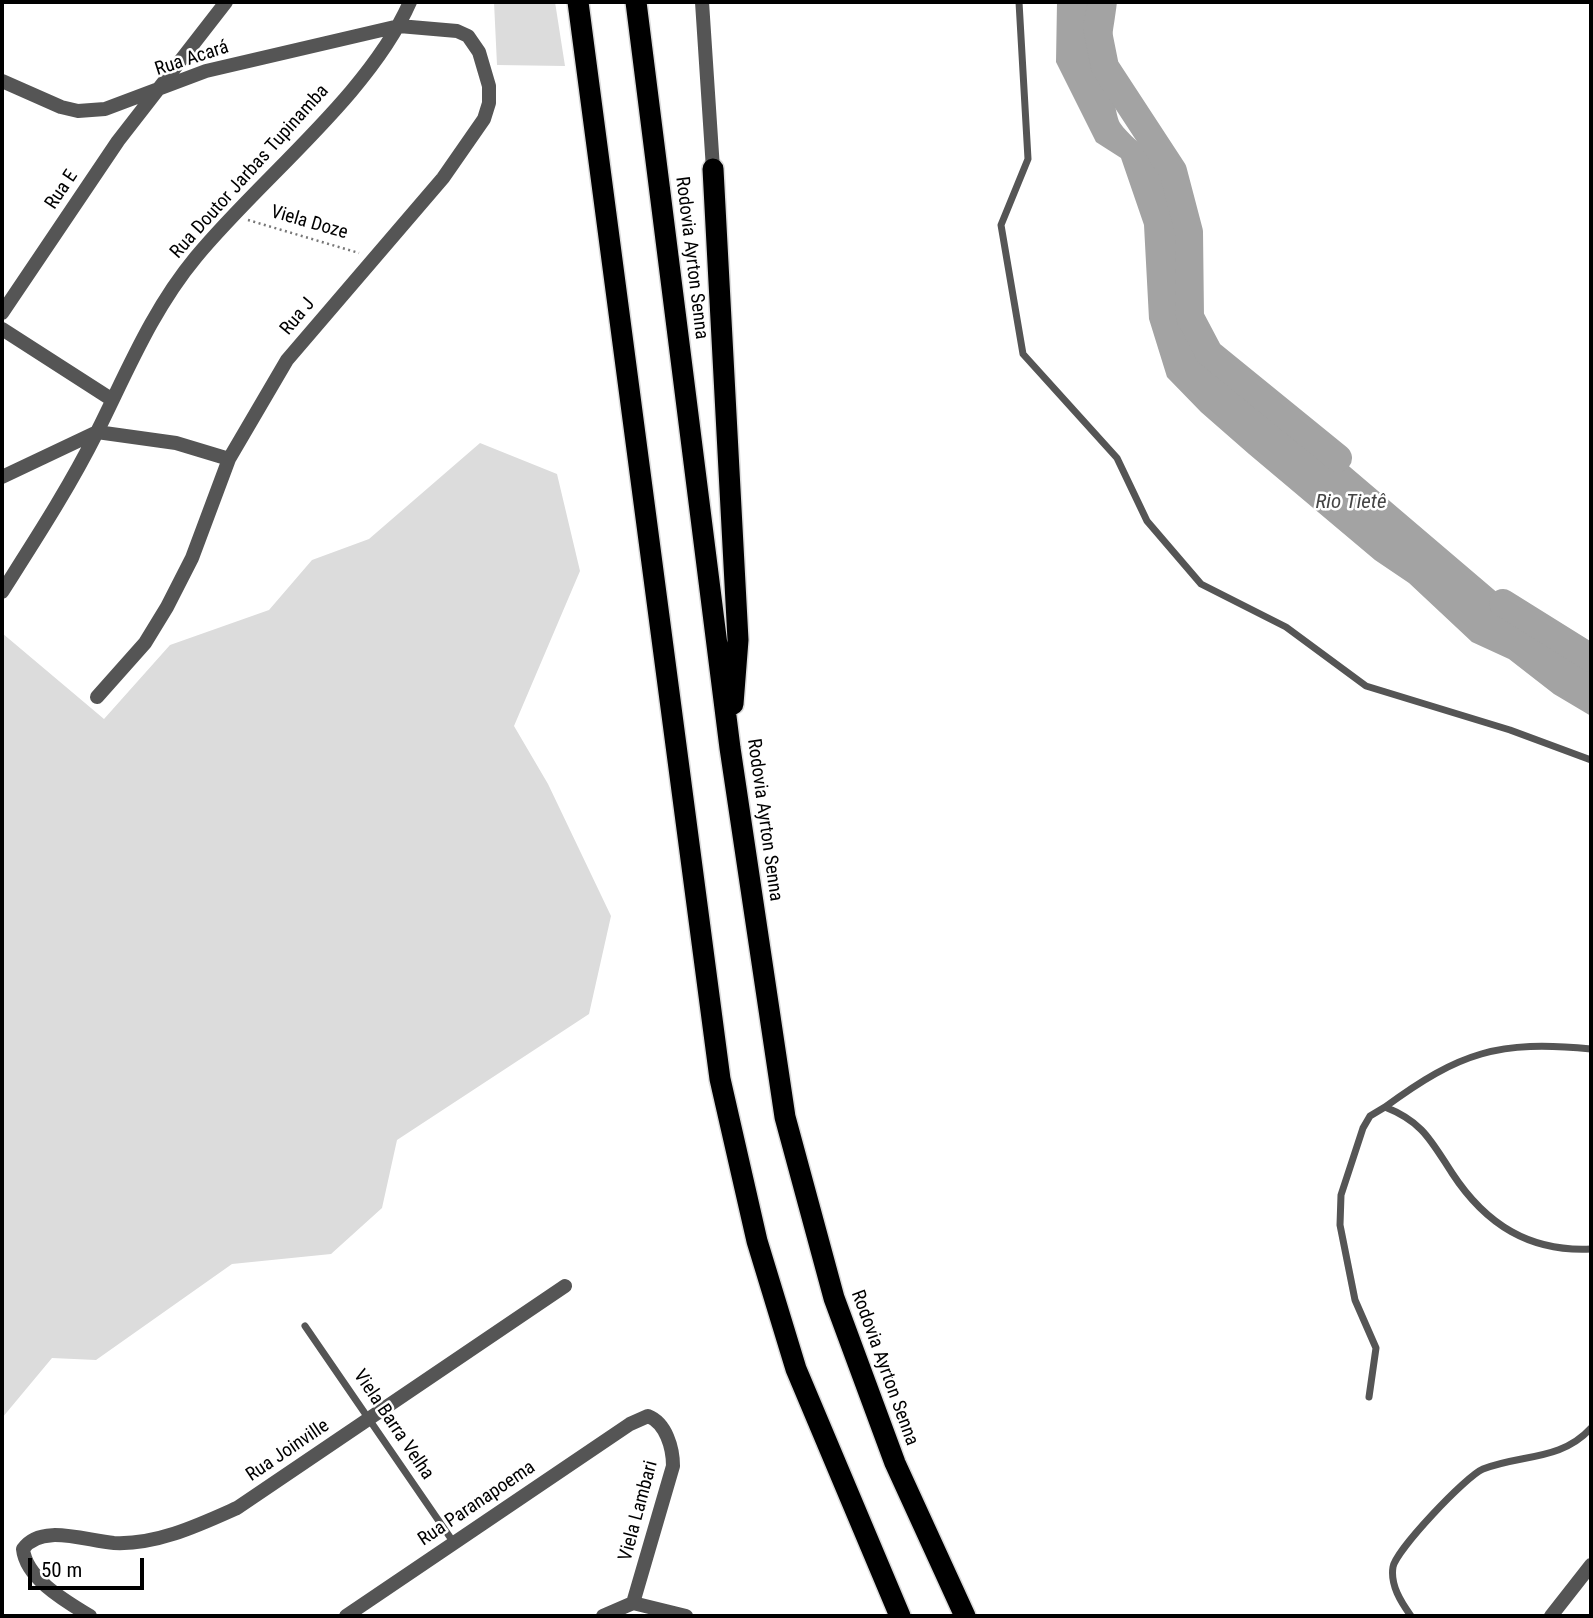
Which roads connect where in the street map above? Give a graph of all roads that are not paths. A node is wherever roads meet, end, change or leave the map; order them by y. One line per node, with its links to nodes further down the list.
1 (226, 2): 9 (street, Rua E)
2 (410, 2): 7 (street, Rua Doutor Jarbas Tupinamba)
3 (578, 2): 37 (highway)
4 (636, 2): 19 (highway, Rodovia Ayrton Senna)
5 (701, 2): 10 (street)
6 (1019, 2): 20 (lane)
7 (399, 26): 9 (street, Rua Acará); 13 (street, Rua Doutor Jarbas Tupinamba); 15 (street, Rua J)
8 (2, 81): 9 (street, Rua Acará)
9 (157, 89): 11 (street, Rua E)
10 (713, 169): 19 (highway)
11 (2, 313)
12 (2, 329): 13 (street)
13 (111, 399): 14 (street, Rua Doutor Jarbas Tupinamba)
14 (97, 432): 15 (street); 16 (street); 17 (street, Rua Doutor Jarbas Tupinamba)
15 (229, 459): 18 (street, Rua J)
16 (2, 477)
17 (2, 592)
18 (97, 697)
19 (730, 748): 38 (highway, Rodovia Ayrton Senna)
20 (1591, 761)
21 (1591, 1049): 22 (lane)
22 (1385, 1107): 23 (lane); 26 (lane)
23 (1591, 1249)
24 (565, 1286): 27 (street, Rua Joinville)
25 (305, 1326): 27 (lane, Viela Barra Velha)
26 (1369, 1397)
27 (368, 1418): 30 (lane, Viela Barra Velha); 33 (street, Rua Joinville)
28 (630, 1424): 30 (street, Rua Paranapoema); 32 (street, Viela Lambari)
29 (1591, 1428): 39 (lane)
30 (454, 1542): 34 (street, Rua Paranapoema)
31 (1591, 1565): 40 (street)
32 (634, 1610): 35 (street); 36 (street)
33 (90, 1616)
34 (347, 1616)
35 (603, 1616)
36 (686, 1616)
37 (900, 1616)
38 (965, 1616)
39 (1411, 1616)
40 (1550, 1616)

